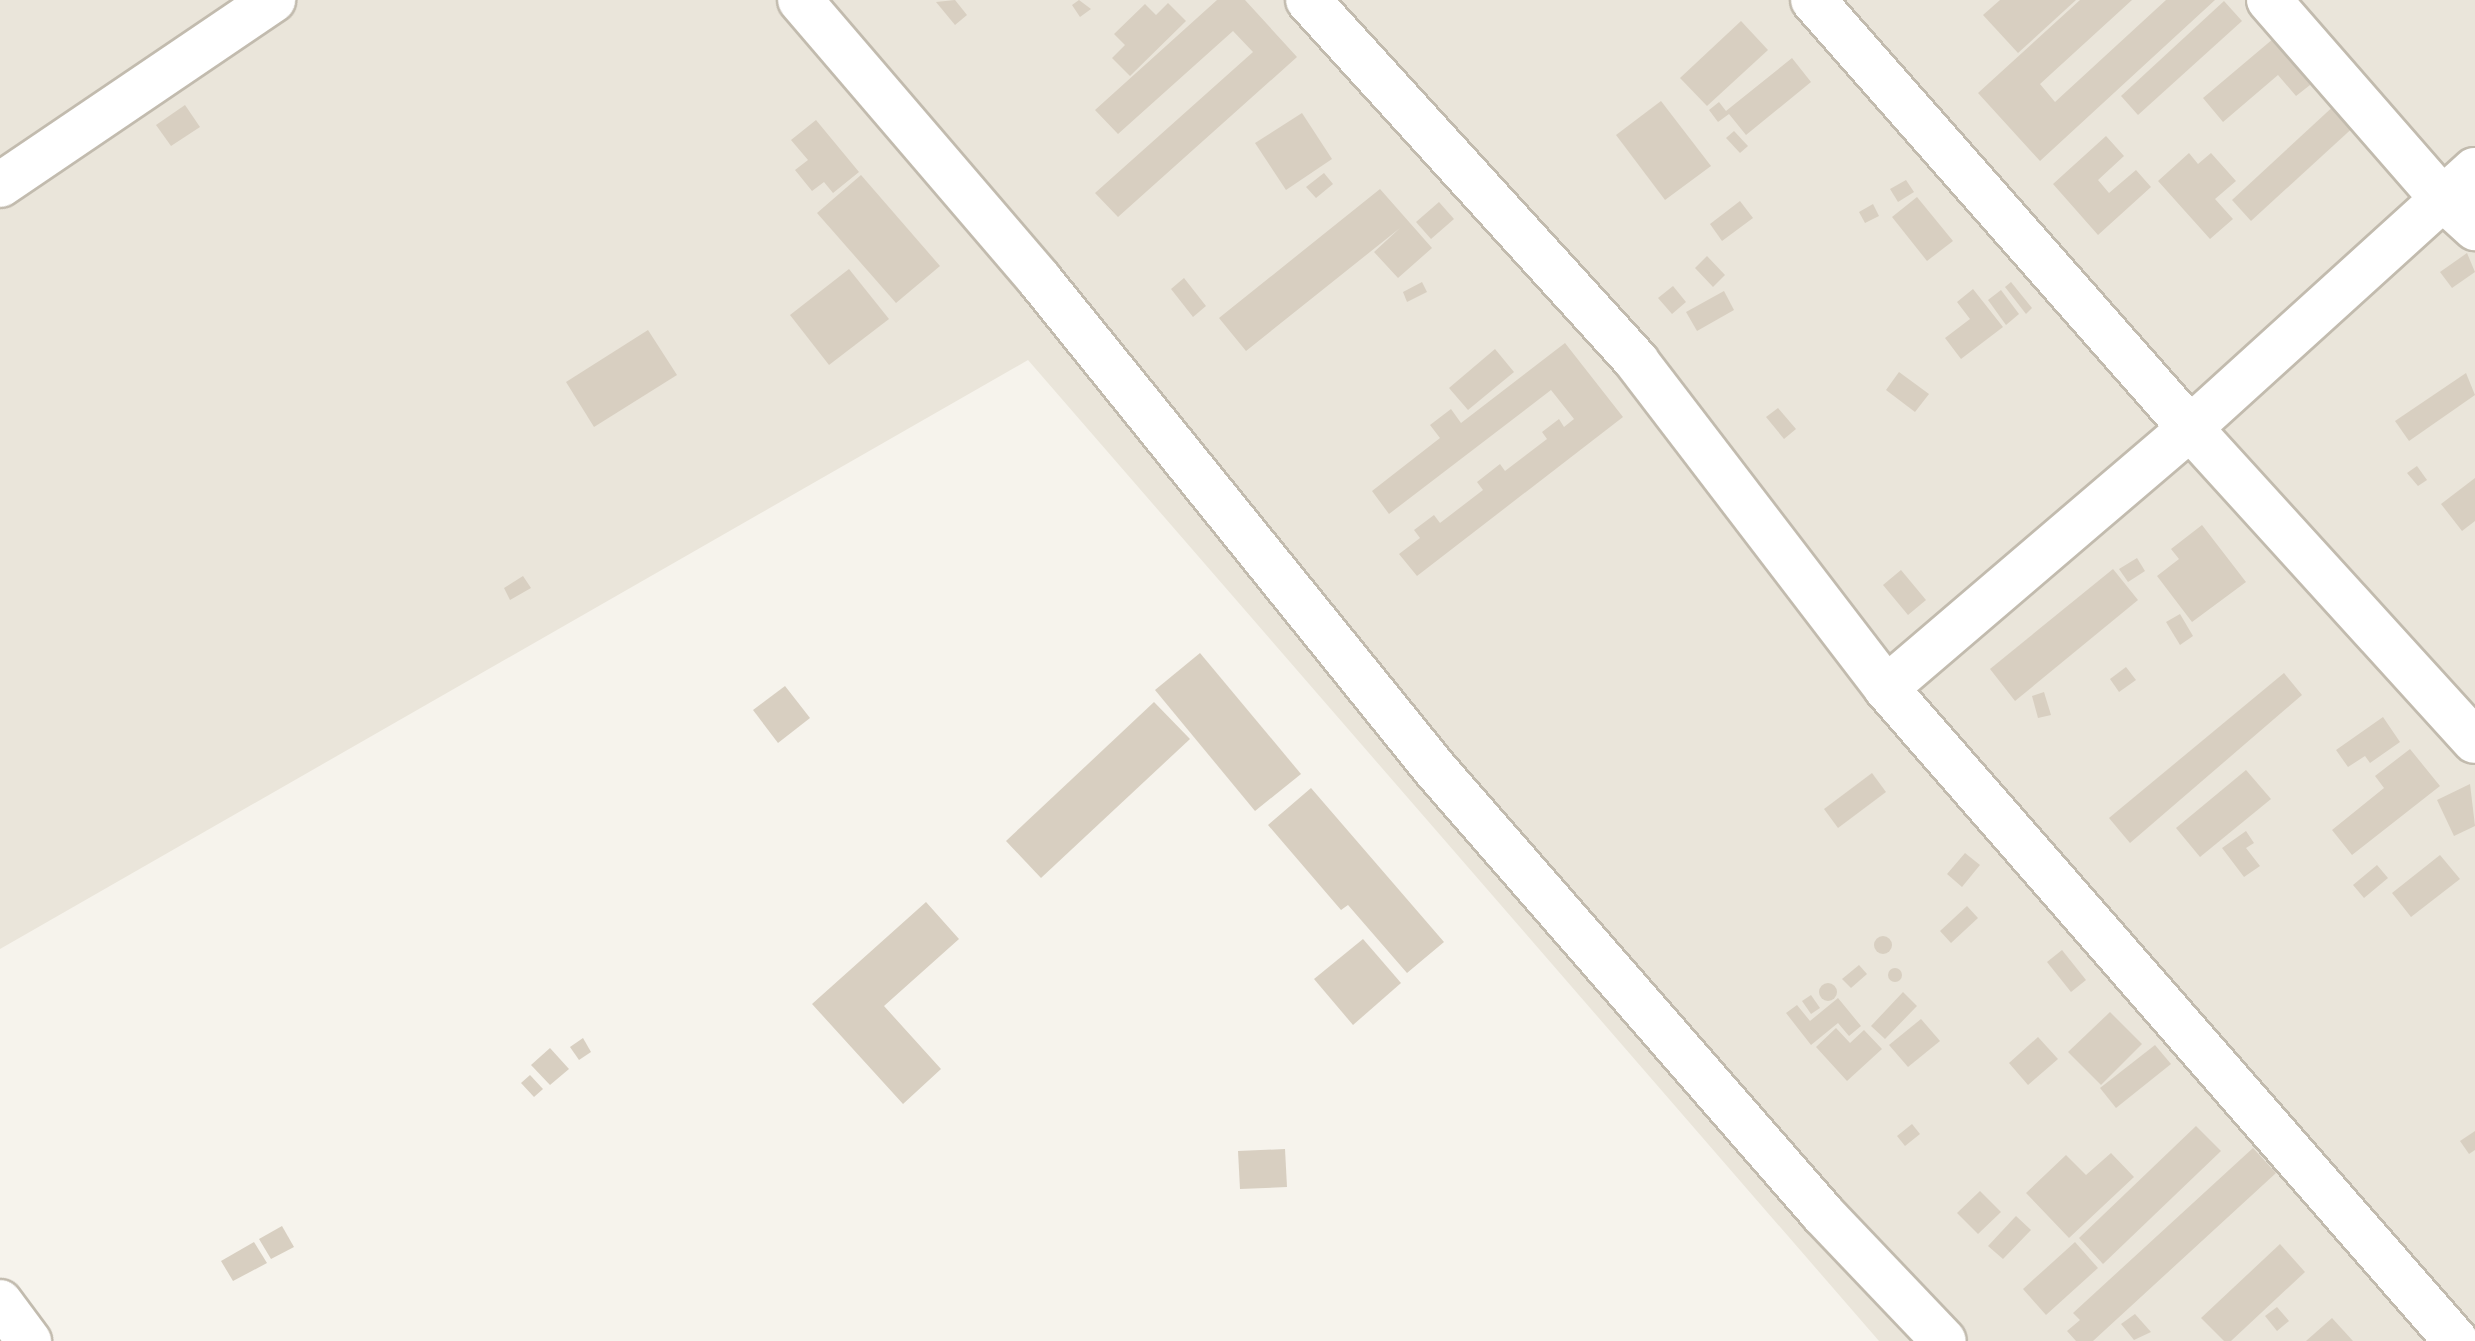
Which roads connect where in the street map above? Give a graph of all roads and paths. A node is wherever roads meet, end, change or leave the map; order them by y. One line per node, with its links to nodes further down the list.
1 (273, 0): 7 (street)
2 (800, 0): 15 (street)
3 (1308, 0): 11 (street)
4 (1813, 0): 10 (street)
5 (2269, 0): 8 (street)
6 (2475, 170): 8 (street)
7 (0, 185)
8 (2442, 198): 9 (street); 10 (street)
9 (2475, 228)
10 (2190, 428): 11 (street); 12 (street)
11 (1886, 688): 16 (street)
12 (2475, 741)
13 (0, 1302): 14 (street)
14 (29, 1341)
15 (1944, 1341)
16 (2456, 1341)

